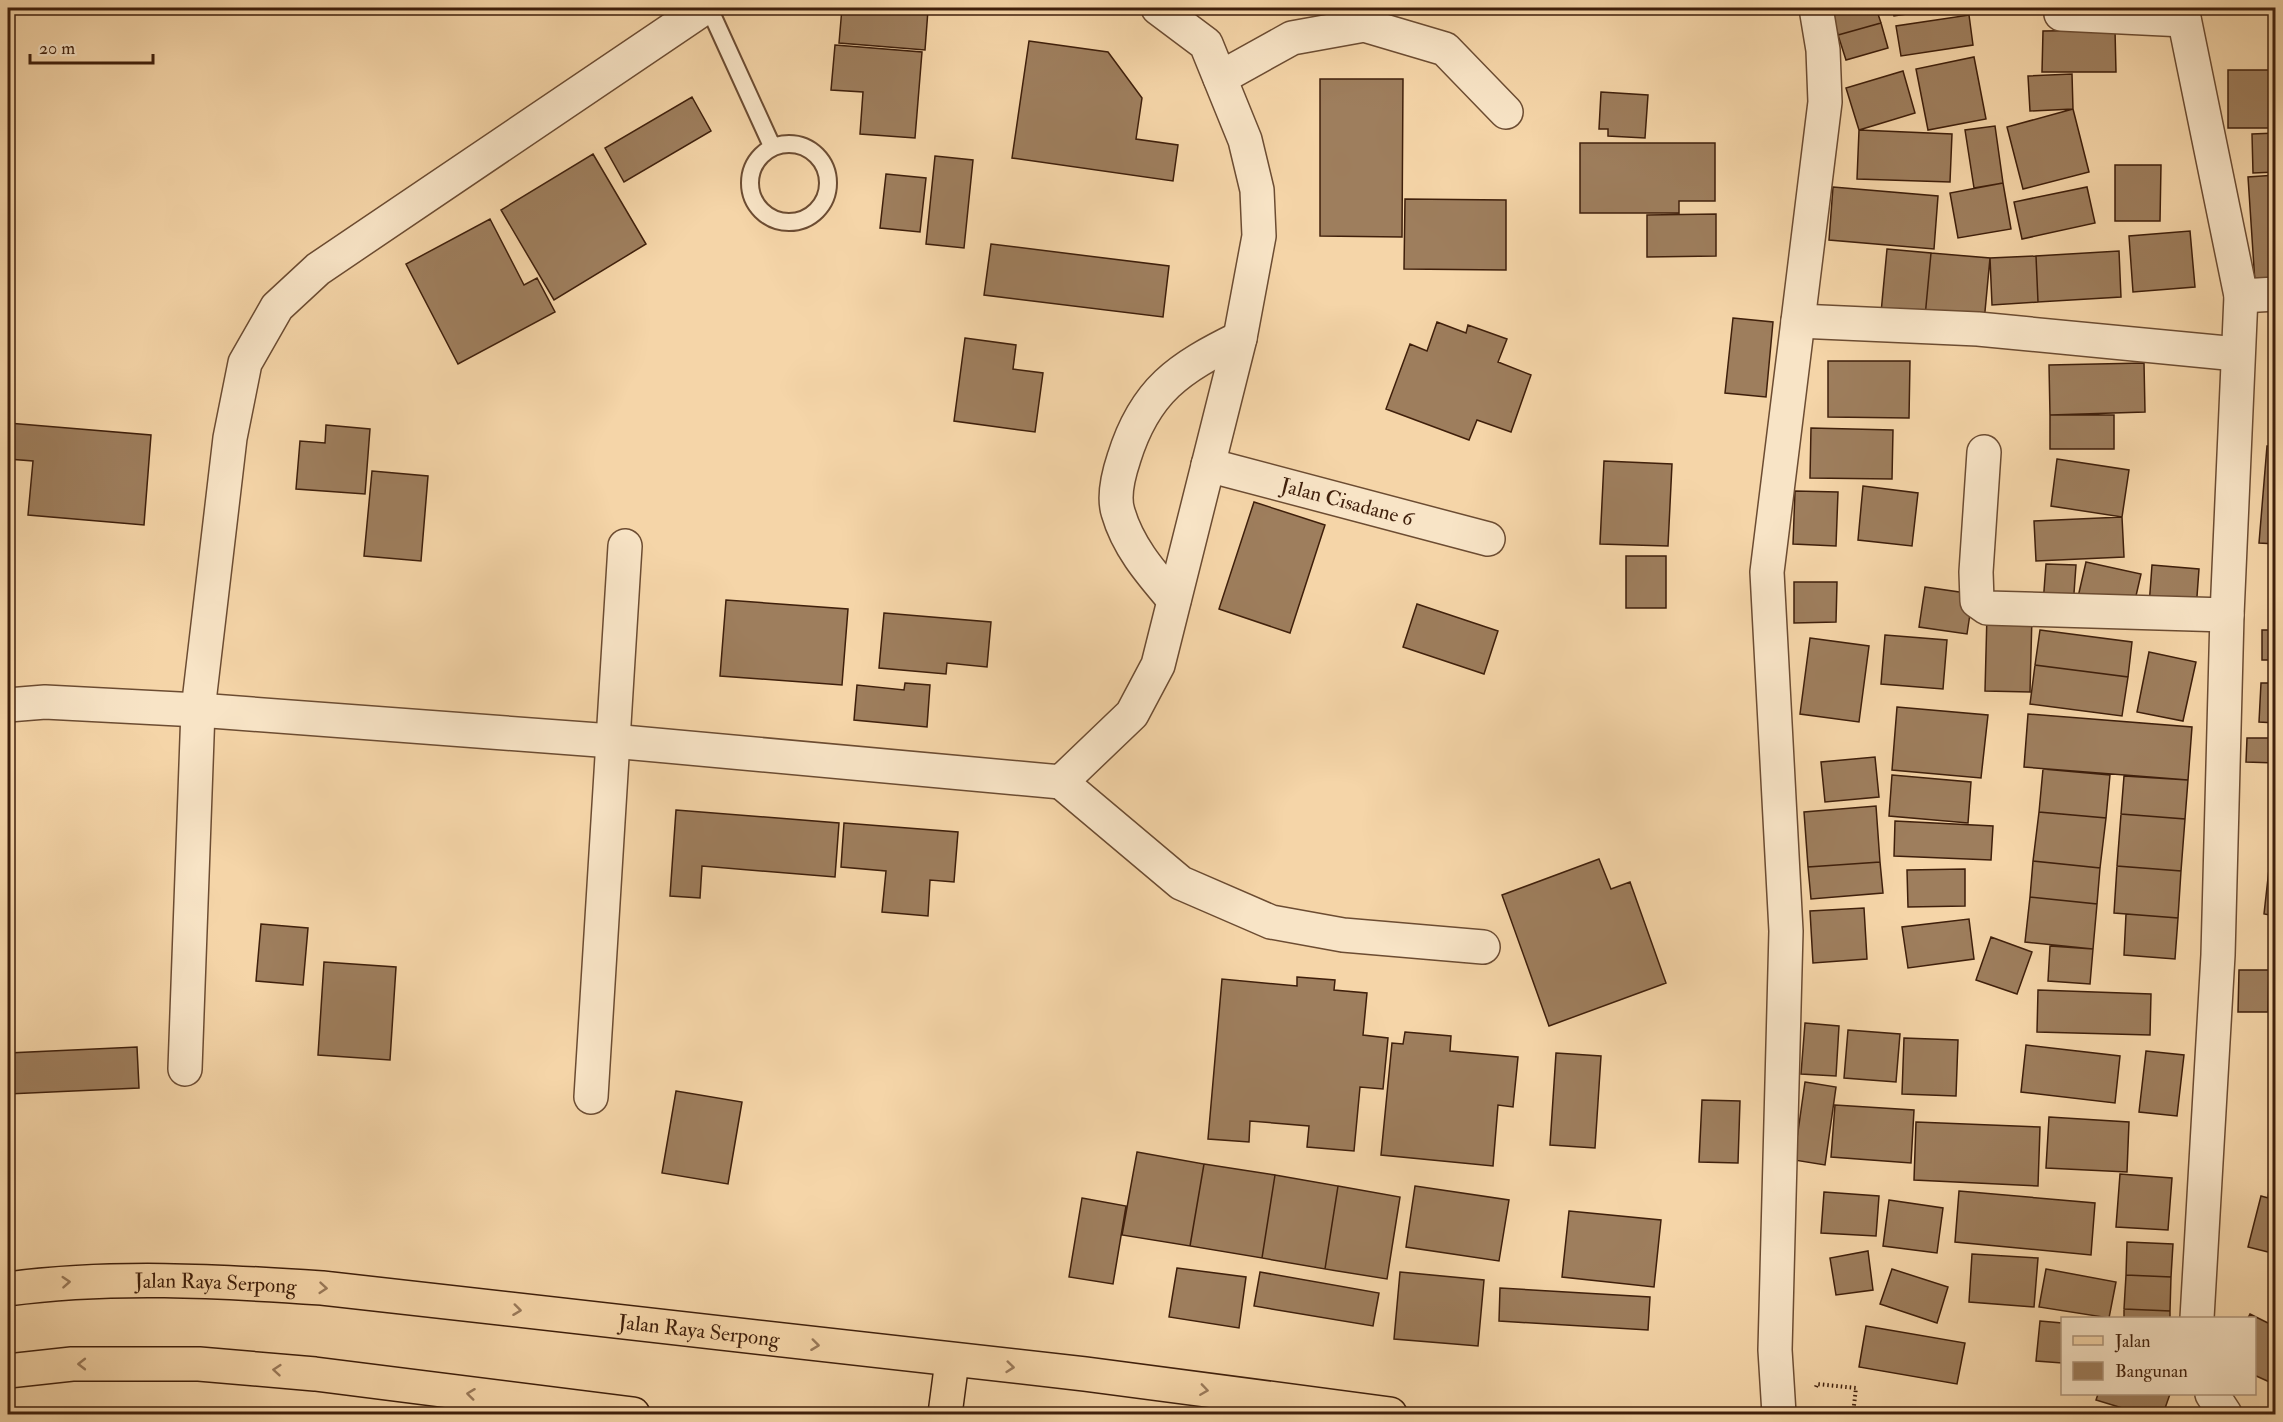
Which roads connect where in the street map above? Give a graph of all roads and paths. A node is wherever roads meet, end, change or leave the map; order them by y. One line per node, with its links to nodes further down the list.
1 (707, 8): 8 (lane); 21 (street)
2 (1158, 8): 6 (street)
3 (1816, 8): 11 (street)
4 (2061, 14): 5 (street)
5 (2183, 14): 10 (street)
6 (1220, 78): 7 (street); 12 (street)
7 (1506, 112)
8 (772, 146): 8 (lane)
9 (2276, 294): 10 (street)
10 (2241, 296): 13 (street)
11 (1798, 321): 13 (street); 36 (street)
12 (1240, 338): 15 (street); 18 (street)
13 (2237, 354): 19 (street)
14 (1984, 452): 19 (street)
15 (1208, 465): 16 (street, Jalan Cisadane 6); 18 (street)
16 (1488, 539)
17 (625, 546): 22 (street)
18 (1174, 600): 23 (street)
19 (2227, 615): 28 (street)
20 (8, 705): 21 (street)
21 (198, 710): 22 (street); 25 (street)
22 (612, 741): 23 (street); 26 (street)
23 (1061, 782): 24 (street)
24 (1483, 947)
25 (185, 1069)
26 (591, 1097)
27 (8, 1289): 29 (main road, Jalan Raya Serpong, one-way to 29)
28 (2197, 1317)
29 (952, 1361): 34 (main road); 35 (main road, Jalan Raya Serpong, one-way to 35)
30 (8, 1371): 33 (main road, one-way to 30)
31 (1815, 1394): 37 (path)
32 (2212, 1395): 38 (street)
33 (633, 1414)
34 (945, 1414)
35 (1390, 1414)
36 (1779, 1414)
37 (1853, 1414)
38 (2225, 1414)

